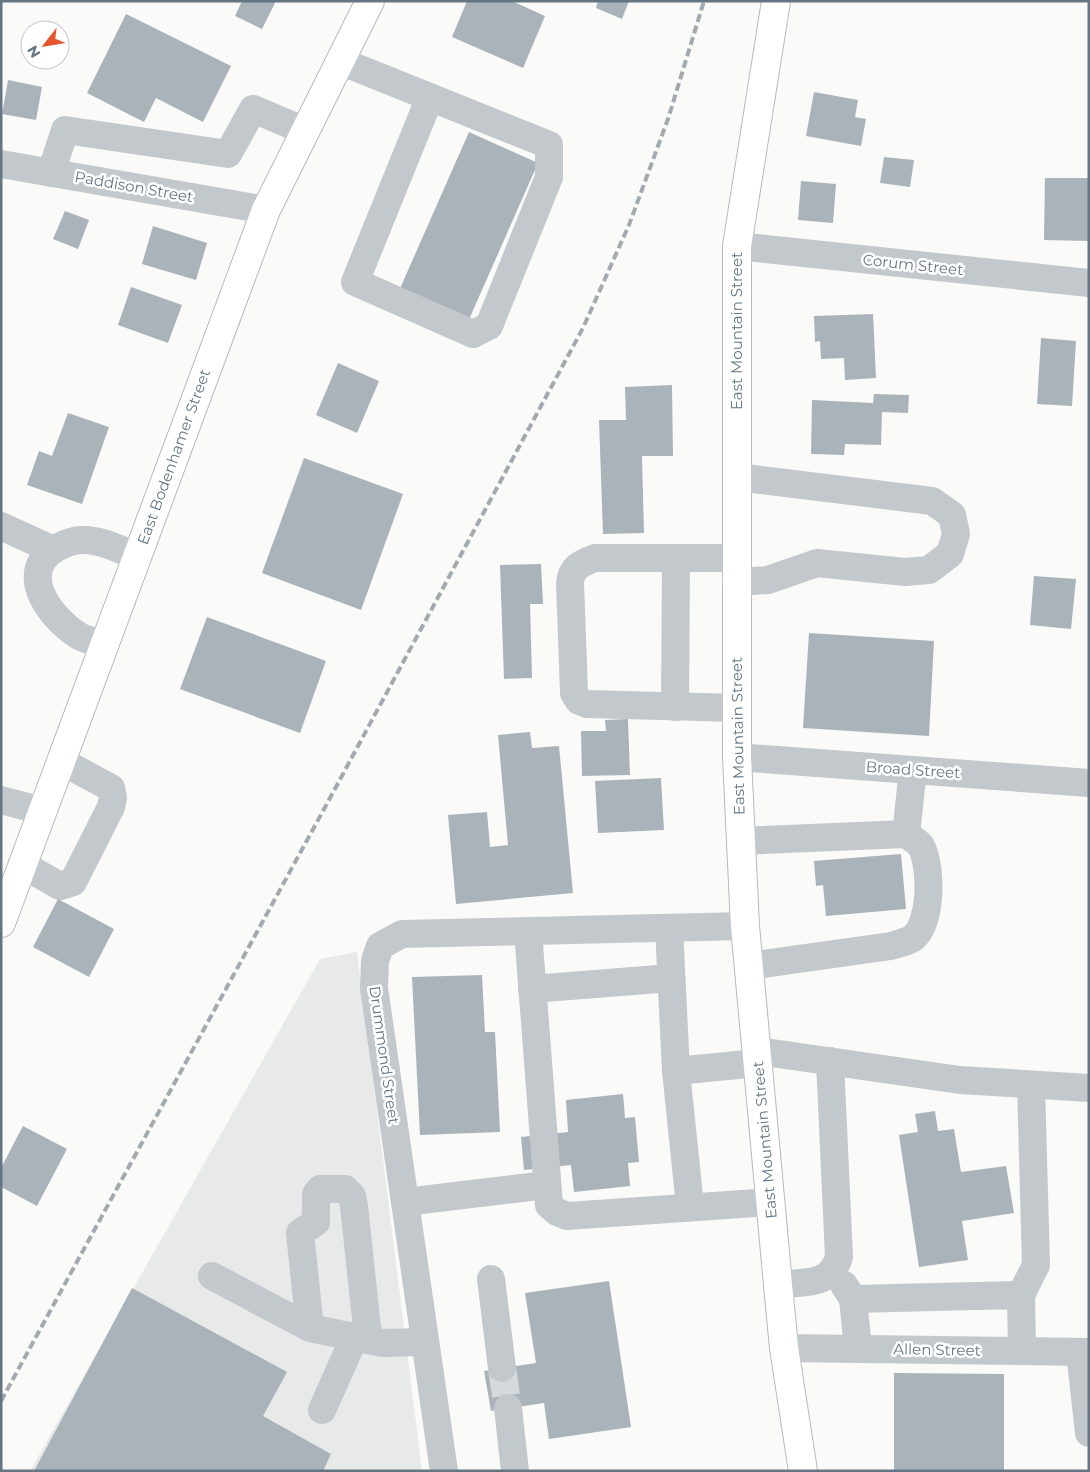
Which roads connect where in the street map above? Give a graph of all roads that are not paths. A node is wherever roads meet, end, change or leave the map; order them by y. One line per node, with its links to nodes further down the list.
1 (370, 1): 3 (main road, East Bodenhamer Street)
2 (776, 1): 9 (main road, East Mountain Street)
3 (340, 61): 4 (street); 5 (main road, East Bodenhamer Street)
4 (430, 97): 4 (street)
5 (305, 131): 7 (street); 8 (main road, East Bodenhamer Street)
6 (1, 164): 7 (street, Paddison Street)
7 (51, 173): 8 (street, Paddison Street)
8 (266, 210): 14 (main road, East Bodenhamer Street)
9 (737, 246): 10 (street, Corum Street); 11 (main road, East Mountain Street)
10 (1089, 283)
11 (737, 477): 16 (main road, East Mountain Street); 16 (street)
12 (1, 526): 13 (street)
13 (53, 550): 14 (street); 17 (street)
14 (137, 556): 17 (main road, East Bodenhamer Street)
15 (676, 558): 16 (street); 18 (street); 18 (street)
16 (736, 570): 19 (main road, East Mountain Street)
17 (104, 645): 21 (main road, East Bodenhamer Street)
18 (675, 707): 19 (street)
19 (737, 708): 20 (main road, East Mountain Street)
20 (737, 757): 22 (street, Broad Street); 27 (main road, East Mountain Street)
21 (61, 761): 25 (main road, East Bodenhamer Street); 28 (street)
22 (913, 770): 23 (street, Broad Street); 26 (street)
23 (1089, 783)
24 (1, 800): 25 (street)
25 (43, 811): 28 (main road, East Bodenhamer Street)
26 (906, 834): 27 (street); 33 (street)
27 (741, 841): 30 (main road, East Mountain Street)
28 (23, 865): 29 (main road, East Bodenhamer Street)
29 (2, 918)
30 (745, 926): 31 (street, Drummond Street); 33 (main road, East Mountain Street)
31 (669, 928): 32 (street, Drummond Street); 34 (street)
32 (528, 931): 35 (street); 42 (street, Drummond Street)
33 (749, 966): 36 (main road, East Mountain Street)
34 (671, 978): 35 (street); 38 (street)
35 (532, 989): 41 (street)
36 (757, 1057): 37 (street); 38 (street); 43 (main road, East Mountain Street)
37 (830, 1061): 39 (street); 45 (street)
38 (676, 1071): 44 (street)
39 (1031, 1085): 40 (street); 49 (street)
40 (1089, 1088)
41 (547, 1185): 42 (street); 44 (street)
42 (405, 1202): 53 (street, Drummond Street)
43 (771, 1202): 44 (street); 48 (main road, East Mountain Street)
44 (690, 1206)
45 (835, 1271): 48 (street); 50 (street)
46 (212, 1276): 51 (street)
47 (491, 1280): 58 (street)
48 (778, 1284): 54 (main road, East Mountain Street)
49 (1021, 1295): 50 (street); 56 (street)
50 (853, 1299): 55 (street)
51 (310, 1328): 52 (street); 52 (street)
52 (363, 1337): 53 (street); 60 (street)
53 (425, 1342): 62 (street, Drummond Street)
54 (784, 1348): 55 (street, Allen Street); 64 (main road, East Mountain Street)
55 (858, 1349): 56 (street, Allen Street)
56 (1022, 1351): 57 (street, Allen Street)
57 (1084, 1352): 61 (street)
58 (502, 1368)
59 (508, 1408): 63 (street)
60 (322, 1410)
61 (1089, 1433)
62 (444, 1471)
63 (515, 1471)
64 (804, 1471)

